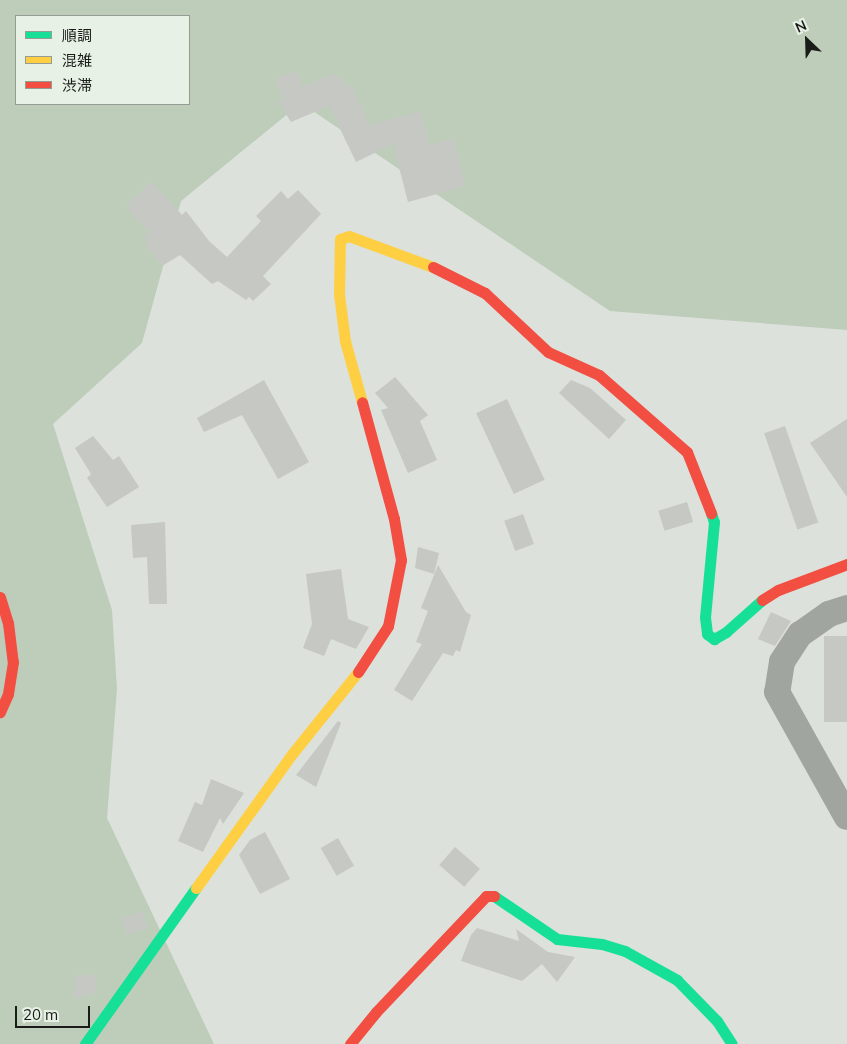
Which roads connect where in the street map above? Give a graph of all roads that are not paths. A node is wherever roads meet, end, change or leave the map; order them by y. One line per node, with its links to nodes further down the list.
1 (847, 564): 6 (street)
2 (0, 597): 4 (street)
3 (847, 608): 5 (street)
4 (0, 712)
5 (847, 817)
6 (85, 1044)
7 (350, 1044): 8 (street)
8 (732, 1044)

